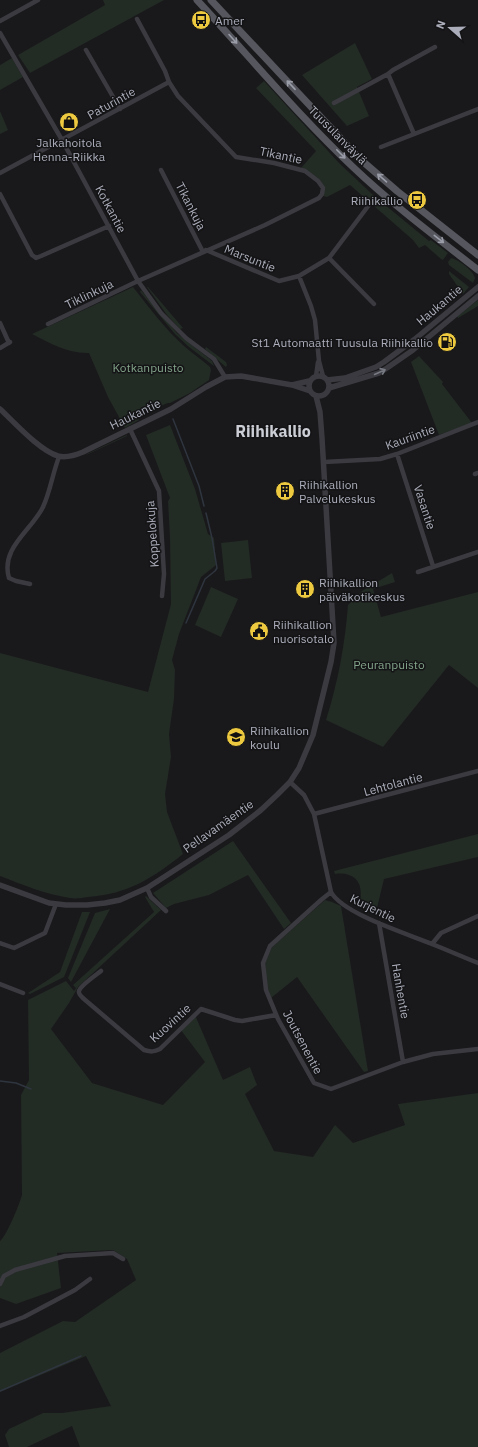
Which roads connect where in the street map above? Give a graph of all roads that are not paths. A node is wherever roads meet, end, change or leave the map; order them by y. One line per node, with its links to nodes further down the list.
1 (38, 0): 5 (street)
2 (197, 0): 25 (main road, Tuusulanväylä, one-way to 25)
3 (212, 0): 23 (main road, Tuusulanväylä, one-way to 3)
4 (137, 20): 10 (street, Tikantie)
5 (0, 21)
6 (0, 34): 15 (street, Kotkantie)
7 (435, 47): 9 (street)
8 (86, 50): 12 (street)
9 (388, 74): 11 (street); 14 (street)
10 (169, 82): 12 (street, Paturintie); 22 (street, Tikantie)
11 (334, 103)
12 (120, 109): 15 (street, Paturintie)
13 (478, 109): 14 (street)
14 (414, 134): 16 (street)
15 (62, 140): 18 (street, Paturintie); 21 (street, Kotkantie)
16 (381, 147)
17 (161, 170): 22 (street, Tikankuja)
18 (0, 173)
19 (0, 194): 21 (street)
20 (372, 201): 24 (street, Marsuntie)
21 (109, 226): 27 (street, Kotkantie)
22 (205, 251): 26 (street, Marsuntie); 27 (street, Tikantie)
23 (478, 255)
24 (329, 258): 26 (street, Marsuntie); 30 (street)
25 (478, 270)
26 (299, 276): 34 (street)
27 (138, 281): 32 (street, Tiklinkuja); 36 (street, Kotkantie)
28 (478, 287): 37 (street, Haukantie)
29 (478, 296): 40 (street, Haukantie, one-way to 29)
30 (374, 304)
31 (0, 323): 33 (street)
32 (48, 324)
33 (0, 348)
34 (319, 361): 35 (street); 37 (street)
35 (316, 376): 37 (street); 38 (street)
36 (225, 377): 39 (street, Haukantie); 47 (street, Haukantie)
37 (325, 378): 40 (street)
38 (309, 382): 39 (street, Haukantie); 41 (street)
39 (292, 385): 41 (street, Haukantie)
40 (329, 388): 42 (street)
41 (310, 391): 43 (street)
42 (323, 395): 43 (street); 45 (street, Pellavamäentie)
43 (316, 396): 45 (street, Pellavamäentie)
44 (0, 409): 49 (street)
45 (320, 412): 50 (street, Pellavamäentie)
46 (478, 422): 48 (street, Kauriintie)
47 (130, 429): 49 (street, Haukantie); 55 (street, Koppelokuja)
48 (398, 454): 50 (street, Kauriintie); 52 (street, Vasantie)
49 (59, 457): 54 (street)
50 (324, 462): 57 (street, Pellavamäentie)
51 (478, 552): 52 (street)
52 (433, 566): 53 (street)
53 (418, 572)
54 (30, 584)
55 (162, 596)
56 (478, 771): 58 (street, Lehtolantie)
57 (290, 782): 58 (street); 60 (street, Pellavamäentie)
58 (314, 814): 61 (street)
59 (0, 885): 62 (street, Pellavamäentie)
60 (147, 888): 62 (street, Pellavamäentie); 63 (street)
61 (331, 892): 65 (street, Kurjentie); 72 (street, Joutsenentie)
62 (56, 904): 66 (street)
63 (166, 911)
64 (478, 916): 67 (street)
65 (379, 923): 67 (street, Kurjentie); 74 (street, Hanhentie)
66 (0, 943)
67 (432, 944): 68 (street, Kurjentie)
68 (478, 963)
69 (101, 972): 72 (street, Kuovintie)
70 (0, 984): 71 (street)
71 (23, 993)
72 (276, 1015): 74 (street, Joutsenentie)
73 (478, 1049): 74 (street, Joutsenentie)
74 (403, 1062)
75 (123, 1258): 77 (street)
76 (90, 1278): 78 (street)
77 (0, 1284)
78 (0, 1326)

